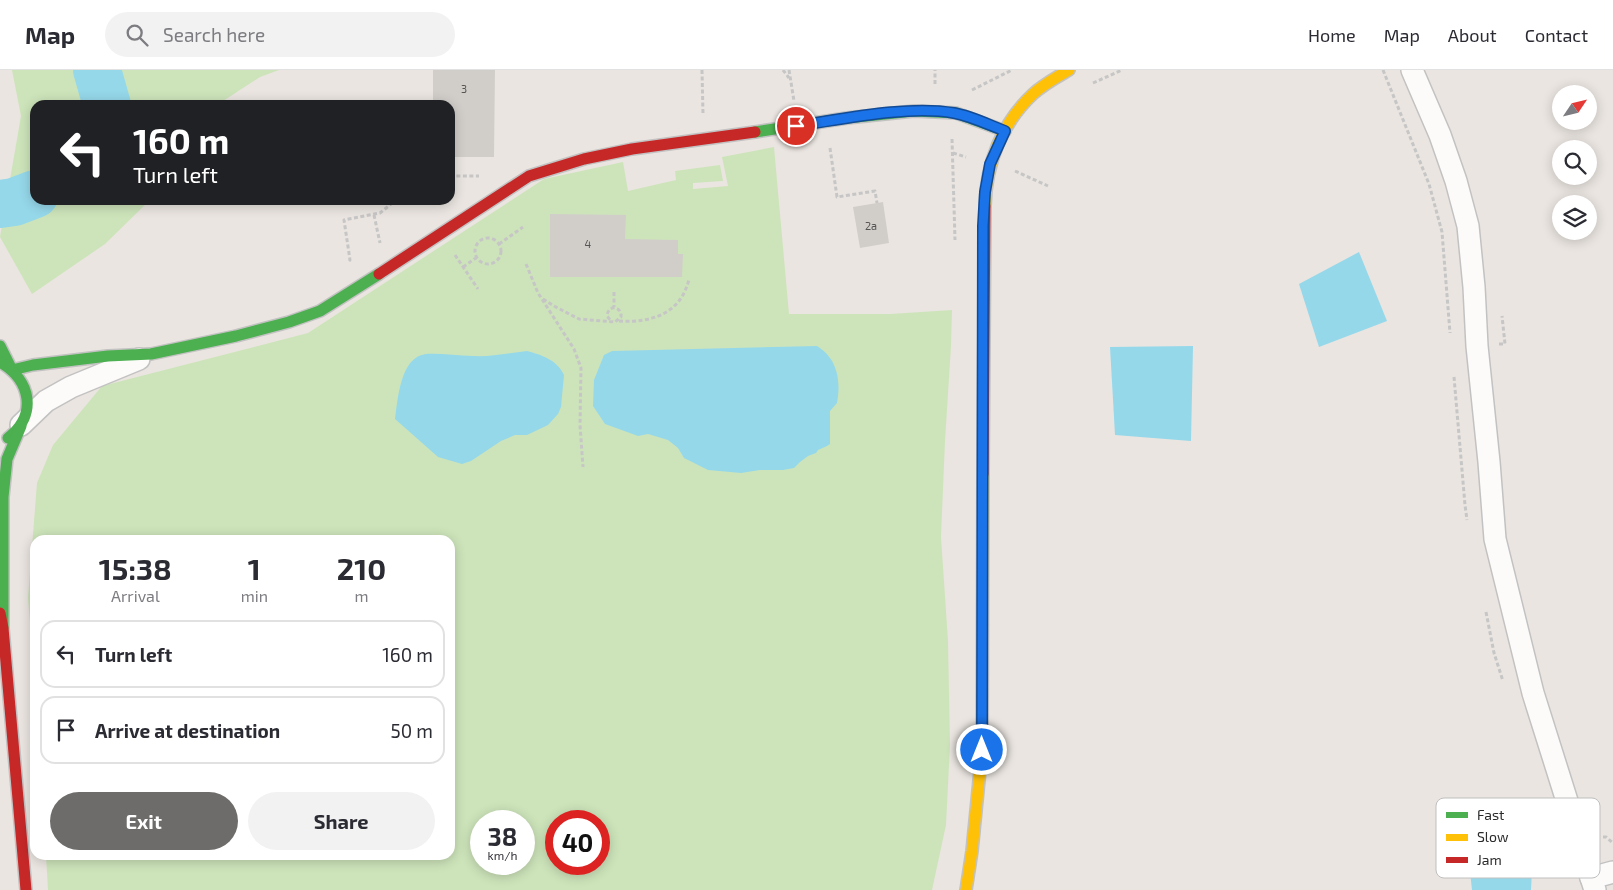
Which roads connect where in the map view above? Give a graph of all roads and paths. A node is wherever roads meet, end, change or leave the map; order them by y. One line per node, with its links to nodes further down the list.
1 (702, 70): 12 (path)
2 (782, 70): 8 (path)
3 (789, 70): 8 (path)
4 (935, 70): 9 (path)
5 (1012, 70): 11 (path)
6 (1069, 70): 13 (street)
7 (1412, 70): 40 (street)
8 (790, 78): 10 (path)
9 (934, 92)
10 (793, 97)
11 (956, 113): 13 (street); 32 (street)
12 (704, 122)
13 (1005, 131): 44 (street)
14 (829, 142): 17 (path)
15 (1012, 170): 16 (path)
16 (1048, 186)
17 (877, 203)
18 (390, 205): 22 (path)
19 (523, 226): 20 (path)
20 (499, 244): 21 (path); 21 (path)
21 (476, 258): 25 (path)
22 (350, 260)
23 (526, 264): 27 (path)
24 (689, 279): 30 (path)
25 (478, 289)
26 (614, 292): 28 (path)
27 (541, 297): 29 (path); 37 (path)
28 (614, 307): 29 (path); 30 (path)
29 (611, 321): 30 (path)
30 (618, 321)
31 (0, 346): 34 (street)
32 (151, 354): 34 (street); 35 (street)
33 (0, 362): 34 (street)
34 (12, 370): 35 (street)
35 (21, 426): 36 (street); 39 (street)
36 (0, 443)
37 (583, 467)
38 (0, 613): 39 (street)
39 (3, 628): 43 (street)
40 (1566, 798)
41 (1613, 872): 42 (street)
42 (1593, 884)
43 (26, 890)
44 (966, 890)

